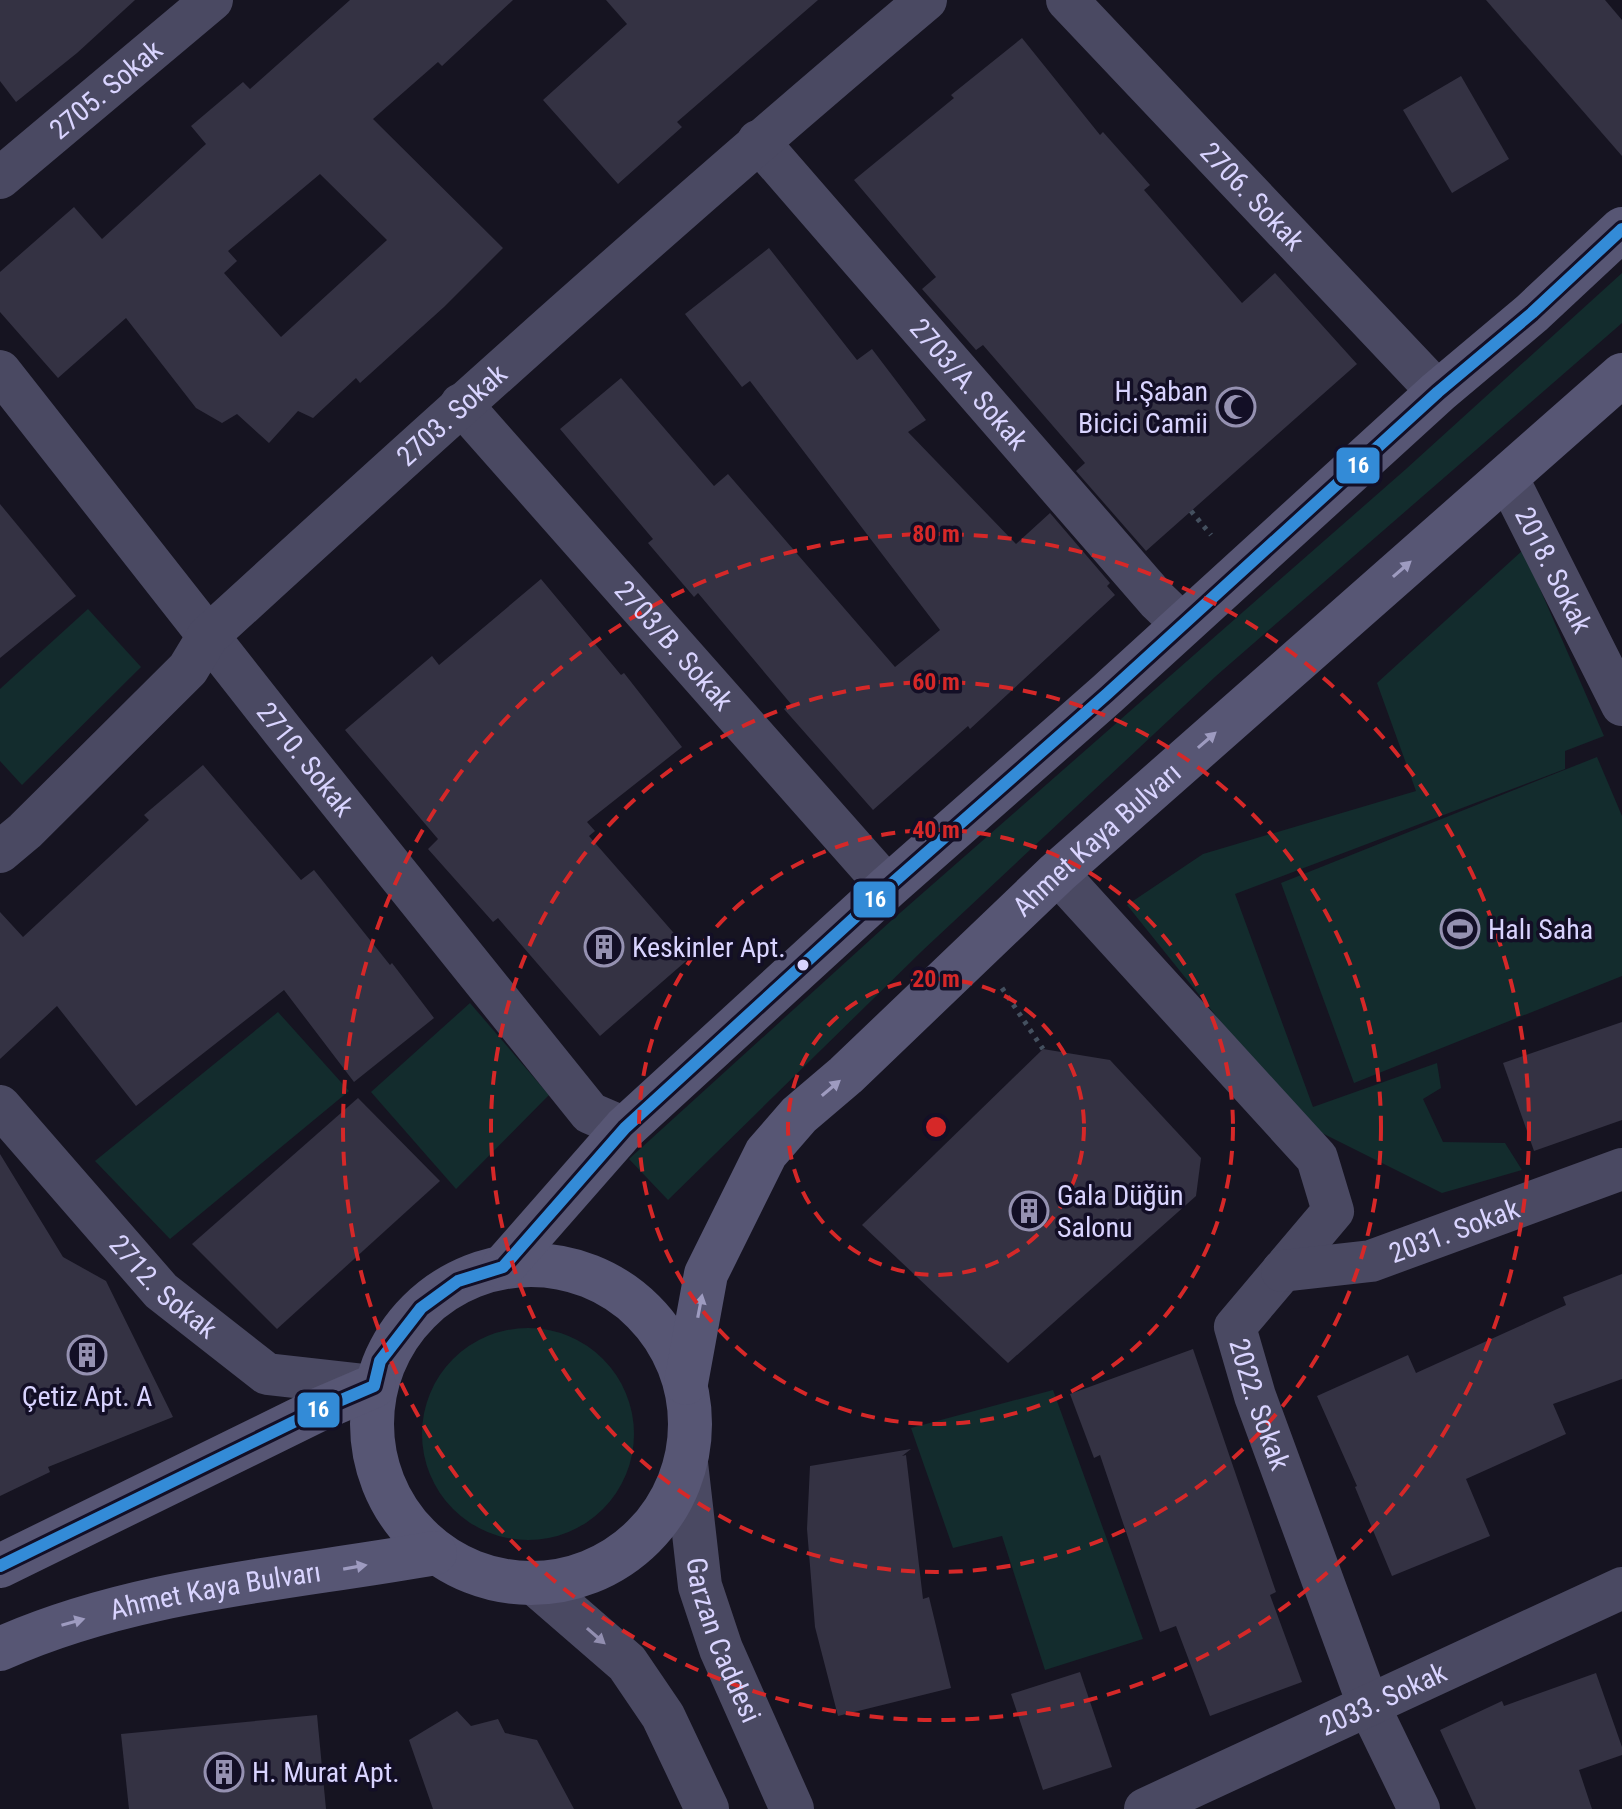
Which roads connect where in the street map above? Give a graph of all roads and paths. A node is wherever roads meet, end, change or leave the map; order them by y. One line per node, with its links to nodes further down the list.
1 (212, 0): 5 (street, 2705. Sokak)
2 (926, 0): 4 (street, 2703. Sokak)
3 (1067, 0): 9 (street, 2706. Sokak)
4 (758, 141): 10 (street, 2703. Sokak); 14 (street, 2703/A. Sokak)
5 (0, 178)
6 (1622, 229): 9 (main road)
7 (0, 371): 15 (street, 2710. Sokak)
8 (1622, 375): 11 (main road, Ahmet Kaya Bulvarı)
9 (1438, 392): 14 (main road)
10 (461, 404): 15 (street, 2703. Sokak); 19 (street, 2703/B. Sokak)
11 (1507, 477): 16 (street, 2018. Sokak); 18 (main road, Ahmet Kaya Bulvarı, one-way to 11)
12 (1191, 511): 13 (path)
13 (1217, 542)
14 (1183, 625): 19 (main road)
15 (208, 636): 17 (street, 2703. Sokak); 23 (street, 2710. Sokak)
16 (1622, 705)
17 (0, 852)
18 (1057, 873): 26 (street, 2022. Sokak); 27 (main road, Ahmet Kaya Bulvarı, one-way to 18)
19 (888, 887): 23 (main road)
20 (997, 981): 21 (path)
21 (1043, 1049)
22 (0, 1106): 28 (street, 2712. Sokak)
23 (625, 1128): 25 (main road)
24 (1622, 1169): 26 (street, 2031. Sokak)
25 (503, 1267): 27 (main road); 28 (main road)
26 (1282, 1271): 35 (street, 2022. Sokak)
27 (686, 1383): 29 (main road)
28 (374, 1386): 30 (main road); 31 (main road)
29 (686, 1463): 32 (main road); 37 (street, Garzan Caddesi)
30 (435, 1553): 32 (main road); 34 (main road, Ahmet Kaya Bulvarı, one-way to 30)
31 (0, 1566)
32 (537, 1585): 36 (street, one-way to 36)
33 (1622, 1588): 35 (street, 2033. Sokak)
34 (0, 1649)
35 (1368, 1704): 38 (street, 2033. Sokak); 39 (street, 2022. Sokak)
36 (707, 1809)
37 (792, 1809)
38 (1145, 1809)
39 (1419, 1809)

